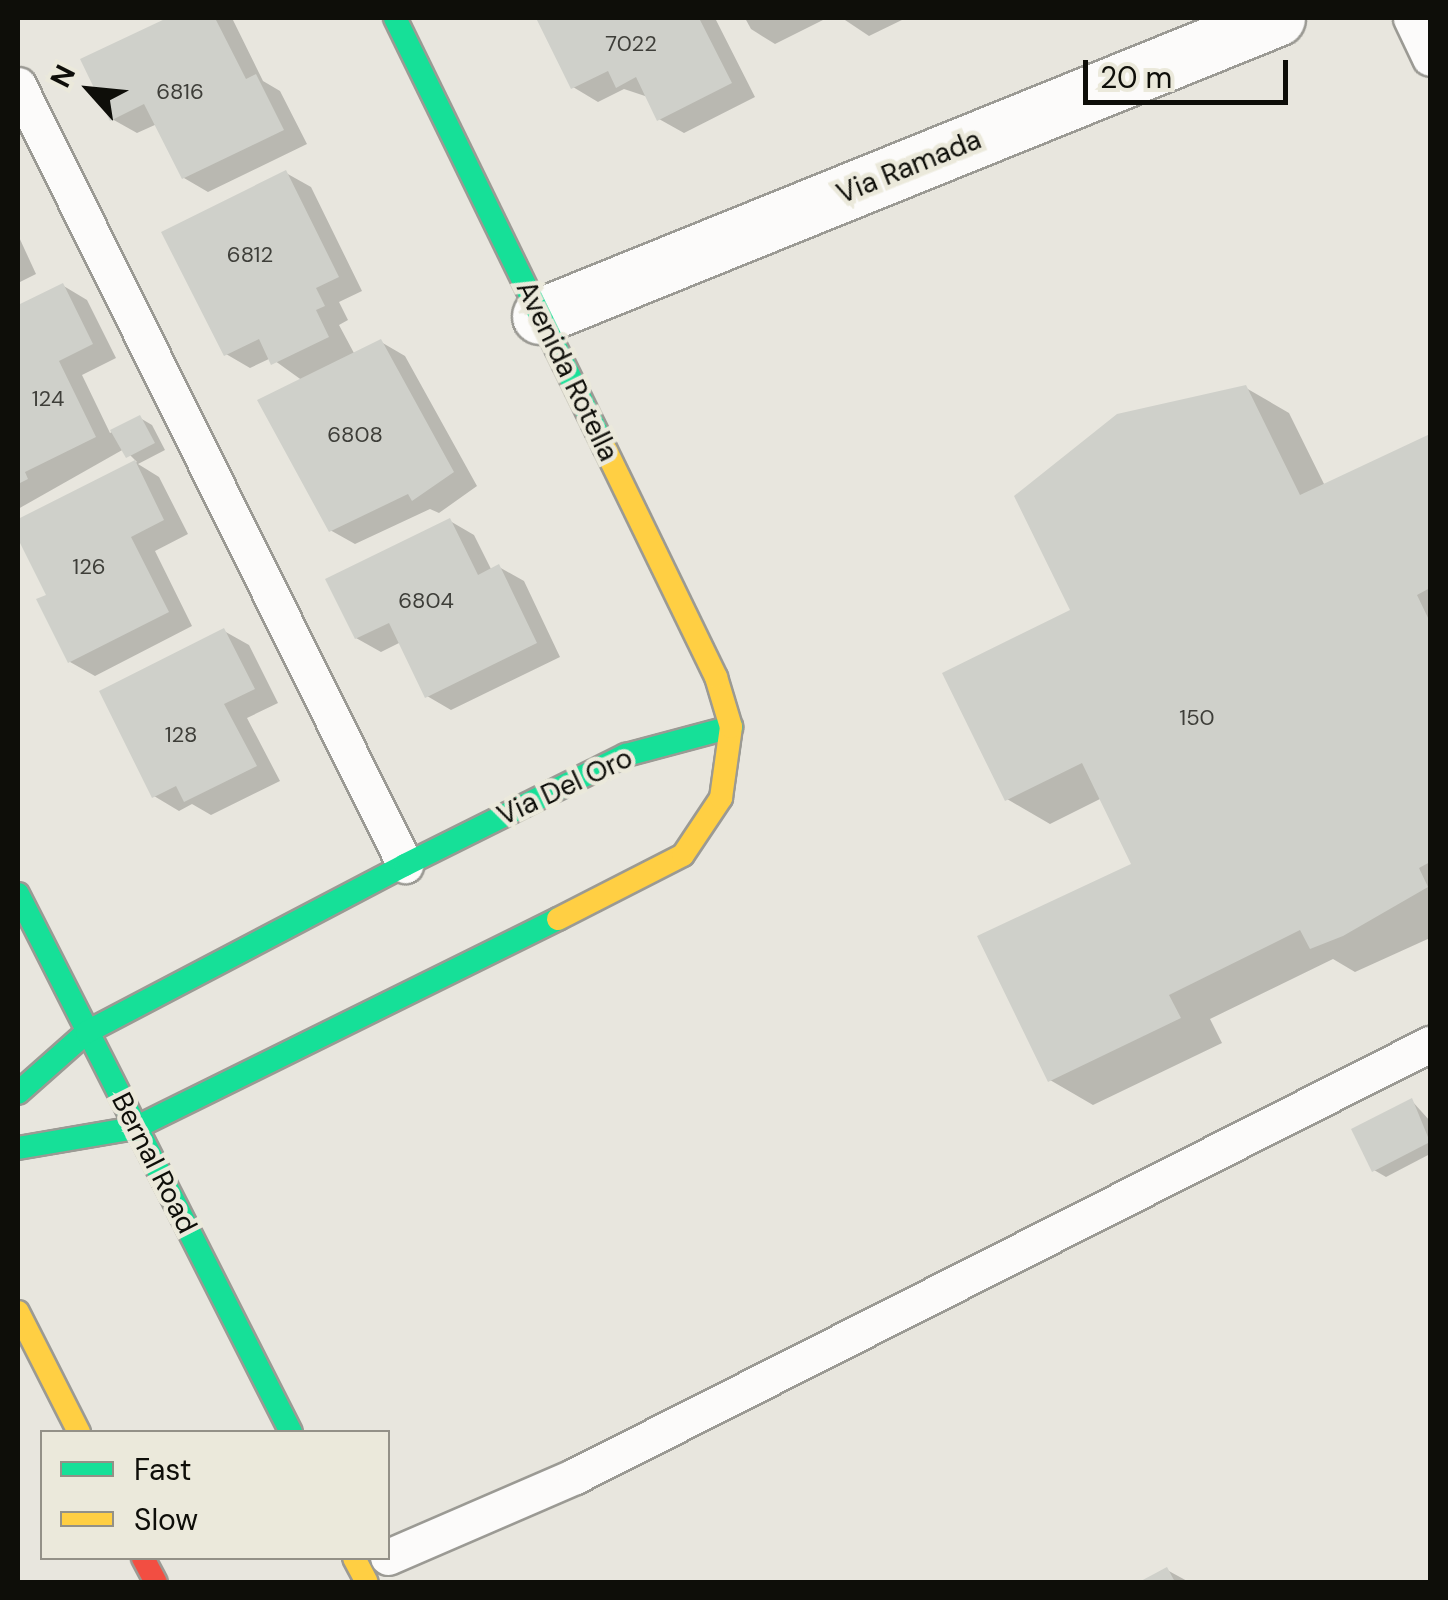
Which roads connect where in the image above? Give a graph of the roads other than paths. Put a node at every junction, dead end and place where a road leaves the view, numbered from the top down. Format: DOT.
graph roads {
  1 [pos="395,18"];
  2 [pos="1277,18"];
  3 [pos="1412,18"];
  4 [pos="1430,58"];
  5 [pos="18,86"];
  6 [pos="540,316"];
  7 [pos="731,727"];
  8 [pos="404,866"];
  9 [pos="18,894"];
  10 [pos="86,1032"];
  11 [pos="1430,1044"];
  12 [pos="18,1094"];
  13 [pos="135,1128"];
  14 [pos="18,1148"];
  15 [pos="18,1312"];
  16 [pos="78,1430"];
  17 [pos="290,1430"];
  18 [pos="390,1557"];
  1 -- 6 [label="street, Avenida Rotella"];
  2 -- 6 [label="street, Via Ramada"];
  3 -- 4 [label="lane"];
  5 -- 8 [label="lane"];
  6 -- 7 [label="street, Avenida Rotella"];
  7 -- 8 [label="street, Via Del Oro"];
  7 -- 13 [label="street"];
  8 -- 10 [label="street, Via Del Oro"];
  9 -- 10 [label="street, Bernal Road"];
  10 -- 12 [label="street, Via Del Oro"];
  10 -- 13 [label="street, Bernal Road"];
  11 -- 18 [label="lane"];
  13 -- 14 [label="street"];
  13 -- 17 [label="street, Bernal Road"];
  15 -- 16 [label="street"];
}
